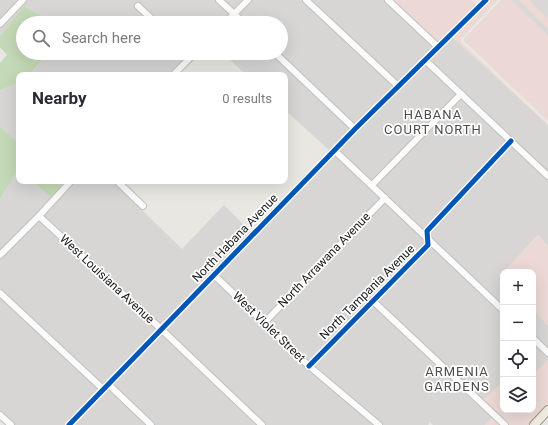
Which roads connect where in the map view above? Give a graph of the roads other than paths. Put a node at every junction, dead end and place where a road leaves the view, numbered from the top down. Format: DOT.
graph roads {
  1 [pos="23,0"];
  2 [pos="219,0"];
  3 [pos="248,0"];
  4 [pos="306,0"];
  5 [pos="388,0"];
  6 [pos="481,1"];
  7 [pos="138,6"];
  8 [pos="234,14"];
  9 [pos="149,16"];
  10 [pos="0,24"];
  11 [pos="438,47"];
  12 [pos="186,60"];
  13 [pos="282,60"];
  14 [pos="425,60"];
  15 [pos="176,72"];
  16 [pos="398,86"];
  17 [pos="461,94"];
  18 [pos="355,129"];
  19 [pos="511,141"];
  20 [pos="334,150"];
  21 [pos="548,176"];
  22 [pos="68,184"];
  23 [pos="120,184"];
  24 [pos="372,186"];
  25 [pos="385,198"];
  26 [pos="143,206"];
  27 [pos="39,216"];
  28 [pos="427,238"];
  29 [pos="0,255"];
  30 [pos="214,275"];
  31 [pos="0,293"];
  32 [pos="373,301"];
  33 [pos="500,307"];
  34 [pos="264,323"];
  35 [pos="161,329"];
  36 [pos="536,341"];
  37 [pos="548,353"];
  38 [pos="309,366"];
  39 [pos="105,387"];
  40 [pos="548,410"];
  41 [pos="0,416"];
  42 [pos="11,425"];
  43 [pos="69,425"];
  44 [pos="151,425"];
  45 [pos="262,425"];
  46 [pos="379,425"];
  47 [pos="505,425"];
  48 [pos="534,425"];
  1 -- 10 [label="street"];
  2 -- 8 [label="street"];
  3 -- 8 [label="street"];
  4 -- 16 [label="street"];
  5 -- 11 [label="street"];
  6 -- 11 [label="street, North Habana Avenue"];
  7 -- 9 [label="street"];
  11 -- 14 [label="street, North Habana Avenue"];
  12 -- 15 [label="street"];
  13 -- 18 [label="street"];
  14 -- 16 [label="street, North Habana Avenue"];
  14 -- 17 [label="street"];
  16 -- 18 [label="street, North Habana Avenue"];
  17 -- 19 [label="street"];
  17 -- 24 [label="street"];
  18 -- 20 [label="street, North Habana Avenue"];
  19 -- 21 [label="street"];
  19 -- 28 [label="street, North Tampania Avenue"];
  20 -- 24 [label="street"];
  20 -- 30 [label="street, North Habana Avenue"];
  22 -- 27 [label="street"];
  23 -- 26 [label="street"];
  24 -- 25 [label="street"];
  25 -- 28 [label="street"];
  25 -- 34 [label="street, North Arrawana Avenue"];
  27 -- 29 [label="street"];
  27 -- 35 [label="street, West Louisiana Avenue"];
  28 -- 32 [label="street, North Tampania Avenue"];
  28 -- 33 [label="street"];
  30 -- 34 [label="street, West Violet Street"];
  30 -- 35 [label="street, North Habana Avenue"];
  31 -- 39 [label="street"];
  32 -- 38 [label="street, North Tampania Avenue"];
  32 -- 47 [label="street"];
  34 -- 38 [label="street, West Violet Street"];
  35 -- 39 [label="street, North Habana Avenue"];
  35 -- 45 [label="street, West Louisiana Avenue"];
  36 -- 37 [label="street"];
  38 -- 46 [label="street, West Violet Street"];
  39 -- 43 [label="street, North Habana Avenue"];
  39 -- 44 [label="street"];
  40 -- 48 [label="main road"];
  41 -- 42 [label="street"];
}
